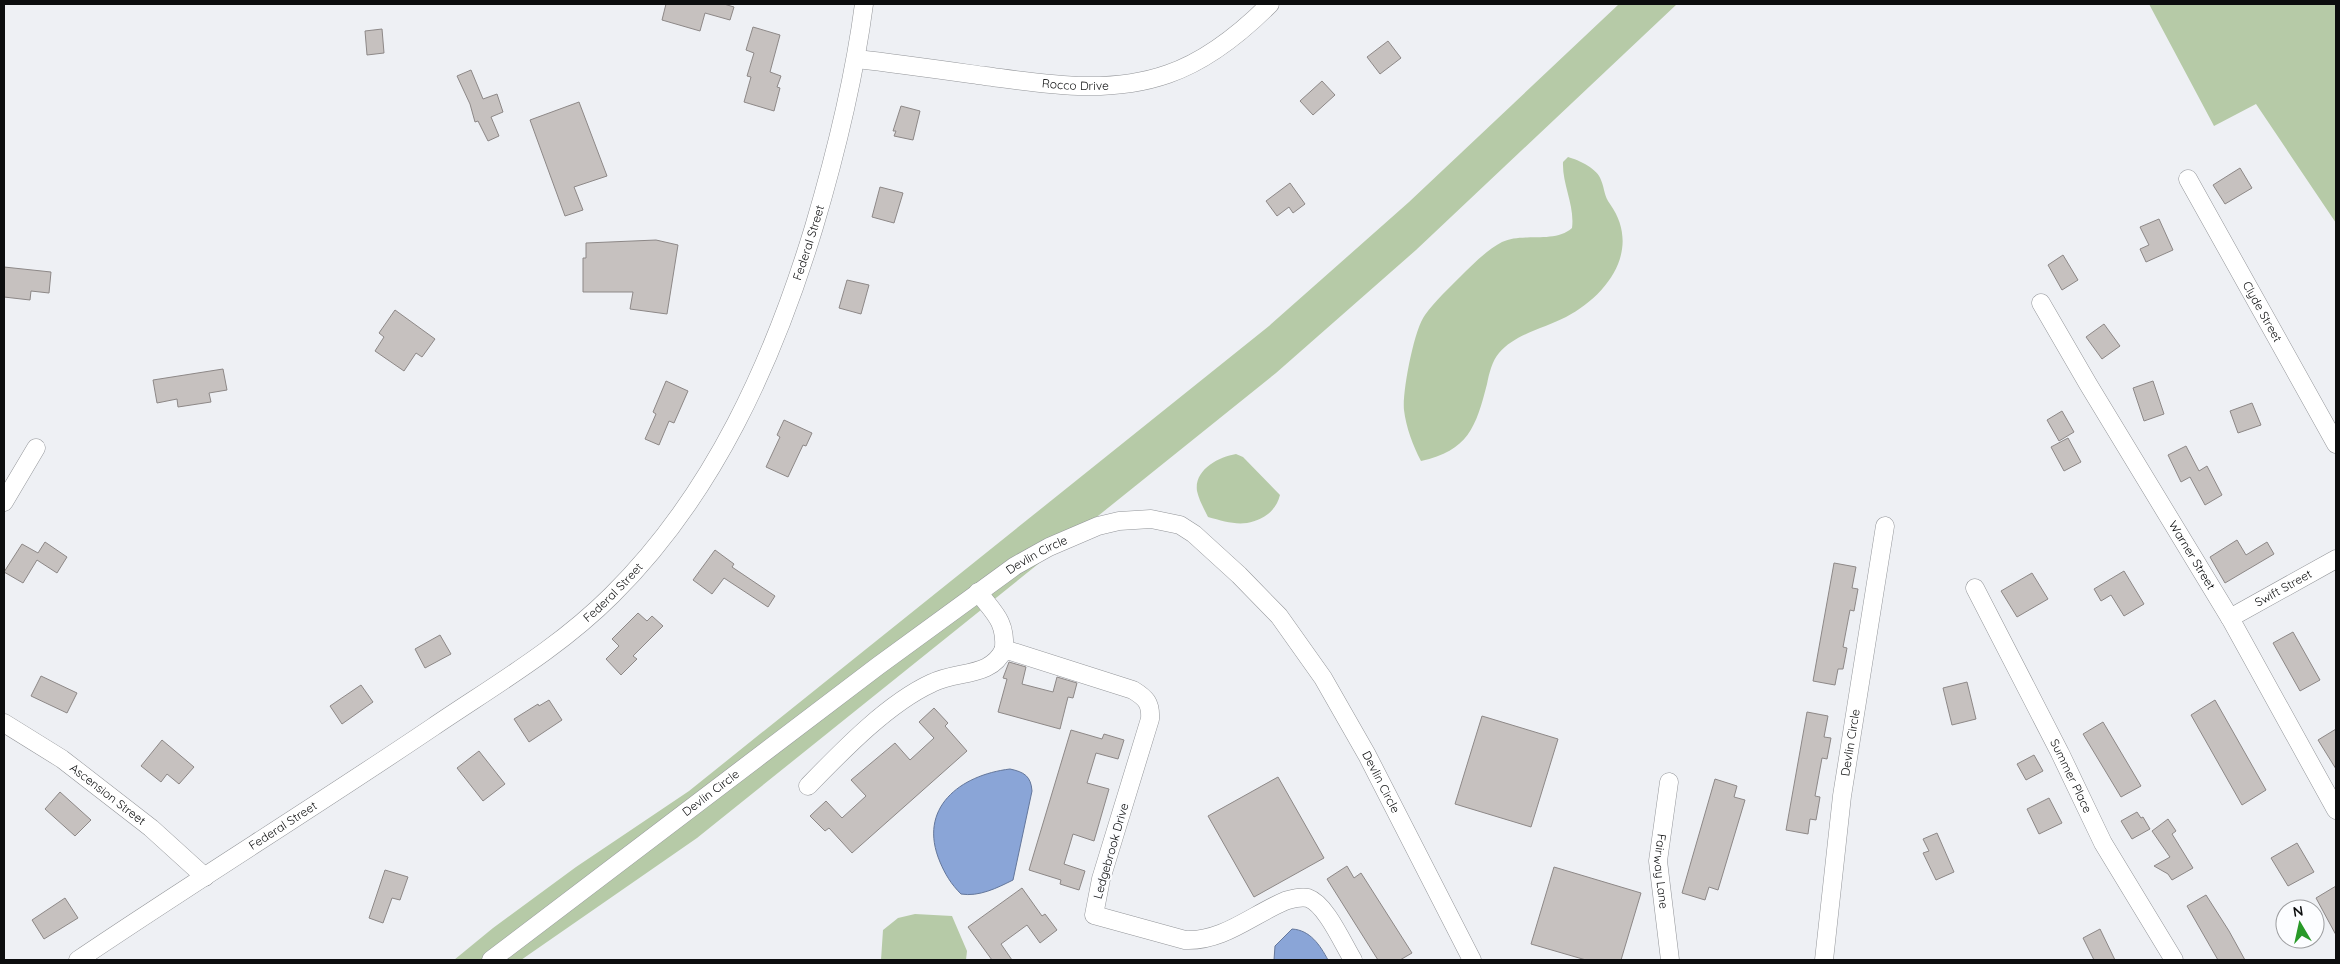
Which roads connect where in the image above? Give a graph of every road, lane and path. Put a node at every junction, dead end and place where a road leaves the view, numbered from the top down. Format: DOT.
graph roads {
  1 [pos="864,4"];
  2 [pos="1270,4"];
  3 [pos="857,59"];
  4 [pos="2188,179"];
  5 [pos="2041,303"];
  6 [pos="2336,444"];
  7 [pos="36,448"];
  8 [pos="4,502"];
  9 [pos="1885,526"];
  10 [pos="2336,559"];
  11 [pos="1975,588"];
  12 [pos="978,592"];
  13 [pos="2230,618"];
  14 [pos="1004,648"];
  15 [pos="4,723"];
  16 [pos="1669,782"];
  17 [pos="808,786"];
  18 [pos="2336,810"];
  19 [pos="205,876"];
  20 [pos="78,960"];
  21 [pos="491,960"];
  22 [pos="1353,960"];
  23 [pos="1472,960"];
  24 [pos="1670,960"];
  25 [pos="1824,960"];
  26 [pos="2174,960"];
  1 -- 3 [label="street, Federal Street"];
  2 -- 3 [label="street, Rocco Drive"];
  3 -- 19 [label="street, Federal Street"];
  4 -- 6 [label="street, Clyde Street"];
  5 -- 13 [label="street, Warner Street"];
  7 -- 8 [label="street"];
  9 -- 25 [label="street, Devlin Circle"];
  10 -- 13 [label="street, Swift Street"];
  11 -- 26 [label="street, Summer Place"];
  12 -- 14 [label="street"];
  12 -- 21 [label="street, Devlin Circle"];
  12 -- 23 [label="street, Devlin Circle"];
  13 -- 18 [label="street, Warner Street"];
  14 -- 17 [label="street"];
  14 -- 22 [label="street, Ledgebrook Drive"];
  15 -- 19 [label="street, Ascension Street"];
  16 -- 24 [label="street, Fairway Lane"];
  19 -- 20 [label="street, Federal Street"];
}
